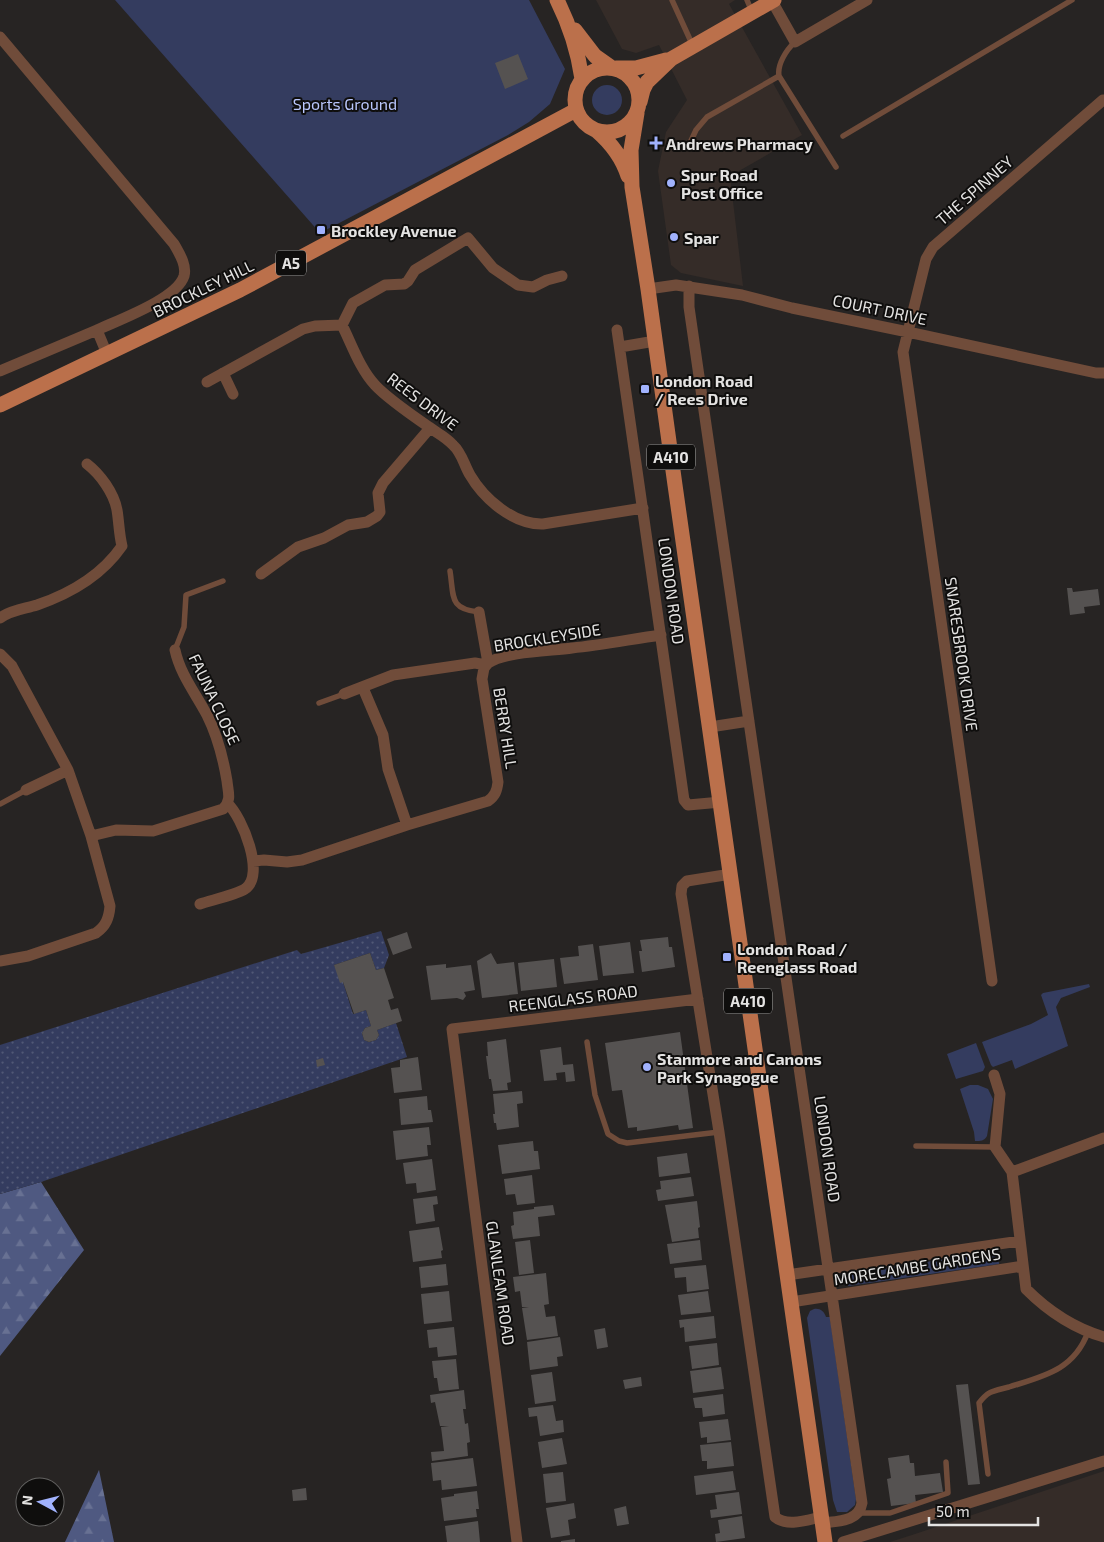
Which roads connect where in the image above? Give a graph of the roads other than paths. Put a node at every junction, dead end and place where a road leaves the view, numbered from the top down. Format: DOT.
graph roads {
  1 [pos="557,0"];
  2 [pos="672,0"];
  3 [pos="867,0"];
  4 [pos="1072,0"];
  5 [pos="773,1"];
  6 [pos="749,6"];
  7 [pos="566,16"];
  8 [pos="0,37"];
  9 [pos="795,42"];
  10 [pos="693,46"];
  11 [pos="671,59"];
  12 [pos="614,68"];
  13 [pos="779,76"];
  14 [pos="582,80"];
  15 [pos="1103,100"];
  16 [pos="638,108"];
  17 [pos="576,110"];
  18 [pos="597,131"];
  19 [pos="843,136"];
  20 [pos="690,145"];
  21 [pos="836,167"];
  22 [pos="632,187"];
  23 [pos="562,276"];
  24 [pos="689,286"];
  25 [pos="648,289"];
  26 [pos="342,325"];
  27 [pos="97,330"];
  28 [pos="617,330"];
  29 [pos="908,332"];
  30 [pos="655,341"];
  31 [pos="620,347"];
  32 [pos="107,354"];
  33 [pos="0,372"];
  34 [pos="223,373"];
  35 [pos="1104,373"];
  36 [pos="207,382"];
  37 [pos="232,394"];
  38 [pos="0,405"];
  39 [pos="430,428"];
  40 [pos="88,464"];
  41 [pos="643,508"];
  42 [pos="450,571"];
  43 [pos="261,574"];
  44 [pos="223,580"];
  45 [pos="480,612"];
  46 [pos="0,618"];
  47 [pos="661,635"];
  48 [pos="175,650"];
  49 [pos="0,654"];
  50 [pos="487,664"];
  51 [pos="363,688"];
  52 [pos="344,694"];
  53 [pos="318,704"];
  54 [pos="749,721"];
  55 [pos="710,727"];
  56 [pos="68,770"];
  57 [pos="26,790"];
  58 [pos="721,802"];
  59 [pos="0,804"];
  60 [pos="228,804"];
  61 [pos="407,825"];
  62 [pos="91,836"];
  63 [pos="253,861"];
  64 [pos="731,874"];
  65 [pos="200,904"];
  66 [pos="0,961"];
  67 [pos="992,982"];
  68 [pos="698,999"];
  69 [pos="452,1029"];
  70 [pos="587,1042"];
  71 [pos="994,1075"];
  72 [pos="719,1132"];
  73 [pos="1104,1138"];
  74 [pos="916,1146"];
  75 [pos="995,1147"];
  76 [pos="1012,1172"];
  77 [pos="1020,1241"];
  78 [pos="1023,1266"];
  79 [pos="828,1269"];
  80 [pos="787,1275"];
  81 [pos="832,1296"];
  82 [pos="791,1302"];
  83 [pos="1088,1332"];
  84 [pos="1104,1337"];
  85 [pos="1104,1461"];
  86 [pos="946,1462"];
  87 [pos="988,1474"];
  88 [pos="859,1513"];
  89 [pos="822,1520"];
  90 [pos="517,1542"];
  91 [pos="825,1542"];
  92 [pos="843,1542"];
  1 -- 7 [label="main road"];
  2 -- 10 [label="lane"];
  3 -- 9 [label="street"];
  4 -- 19 [label="lane"];
  5 -- 6 [label="main road"];
  5 -- 9 [label="street"];
  6 -- 10 [label="main road"];
  7 -- 12 [label="main road"];
  7 -- 14 [label="main road"];
  8 -- 27 [label="street"];
  9 -- 13 [label="lane"];
  10 -- 11 [label="main road"];
  11 -- 12 [label="main road"];
  11 -- 16 [label="main road, LONDON ROAD"];
  12 -- 14 [label="main road"];
  12 -- 16 [label="main road"];
  13 -- 20 [label="lane"];
  13 -- 21 [label="lane"];
  14 -- 17 [label="main road"];
  15 -- 29 [label="street, THE SPINNEY"];
  16 -- 18 [label="main road"];
  16 -- 22 [label="main road, LONDON ROAD / A410"];
  17 -- 18 [label="main road"];
  17 -- 32 [label="main road, BROCKLEY HILL / A5"];
  18 -- 22 [label="main road, LONDON ROAD / A410"];
  22 -- 25 [label="main road, LONDON ROAD / A410"];
  23 -- 26 [label="street"];
  24 -- 25 [label="street, COURT DRIVE"];
  24 -- 29 [label="street, COURT DRIVE"];
  24 -- 54 [label="street, LONDON ROAD"];
  25 -- 30 [label="main road, LONDON ROAD / A410"];
  26 -- 34 [label="street"];
  26 -- 39 [label="street, REES DRIVE"];
  27 -- 32 [label="street"];
  27 -- 33 [label="street"];
  28 -- 31 [label="street, LONDON ROAD"];
  29 -- 35 [label="street, COURT DRIVE"];
  29 -- 67 [label="street, SNARESBROOK DRIVE"];
  30 -- 31 [label="street"];
  30 -- 55 [label="main road, LONDON ROAD / A410"];
  31 -- 41 [label="street, LONDON ROAD"];
  32 -- 38 [label="main road, BROCKLEY HILL / A5"];
  34 -- 36 [label="street"];
  34 -- 37 [label="street"];
  39 -- 41 [label="street, REES DRIVE"];
  39 -- 43 [label="street"];
  40 -- 46 [label="street"];
  41 -- 47 [label="street, LONDON ROAD"];
  42 -- 45 [label="lane"];
  44 -- 48 [label="lane, FAUNA CLOSE"];
  45 -- 50 [label="street, BROCKLEYSIDE"];
  47 -- 50 [label="street, BROCKLEYSIDE"];
  47 -- 58 [label="street, LONDON ROAD"];
  48 -- 60 [label="street, FAUNA CLOSE"];
  49 -- 56 [label="street"];
  50 -- 51 [label="street"];
  50 -- 61 [label="street, BERRY HILL"];
  51 -- 52 [label="street"];
  51 -- 61 [label="street"];
  52 -- 53 [label="lane"];
  54 -- 55 [label="street"];
  54 -- 79 [label="street, LONDON ROAD"];
  55 -- 58 [label="main road, LONDON ROAD / A410"];
  56 -- 57 [label="street"];
  56 -- 62 [label="street"];
  57 -- 59 [label="lane"];
  58 -- 64 [label="main road, LONDON ROAD / A410"];
  60 -- 62 [label="street"];
  60 -- 63 [label="street"];
  61 -- 63 [label="street, BERRY HILL"];
  62 -- 66 [label="street"];
  63 -- 65 [label="street"];
  64 -- 68 [label="street"];
  64 -- 80 [label="main road, LONDON ROAD / A410"];
  68 -- 69 [label="street, REENGLASS ROAD"];
  68 -- 72 [label="street"];
  69 -- 90 [label="street, GLANLEAM ROAD"];
  70 -- 72 [label="lane"];
  71 -- 75 [label="street"];
  72 -- 89 [label="street"];
  73 -- 76 [label="street"];
  74 -- 75 [label="lane"];
  75 -- 76 [label="street, MORECAMBE GARDENS"];
  76 -- 77 [label="street, MORECAMBE GARDENS"];
  77 -- 78 [label="street, MORECAMBE GARDENS"];
  77 -- 79 [label="street, MORECAMBE GARDENS"];
  78 -- 81 [label="street, MORECAMBE GARDENS"];
  78 -- 83 [label="street"];
  79 -- 80 [label="street, MORECAMBE GARDENS"];
  79 -- 81 [label="street, LONDON ROAD"];
  80 -- 82 [label="main road, LONDON ROAD / A410"];
  81 -- 82 [label="street, MORECAMBE GARDENS"];
  81 -- 88 [label="street, LONDON ROAD"];
  82 -- 89 [label="main road, LONDON ROAD / A410"];
  83 -- 84 [label="street"];
  83 -- 87 [label="lane"];
  85 -- 92 [label="street"];
  86 -- 88 [label="lane"];
  88 -- 89 [label="street"];
  89 -- 91 [label="main road, LONDON ROAD / A410"];
}
